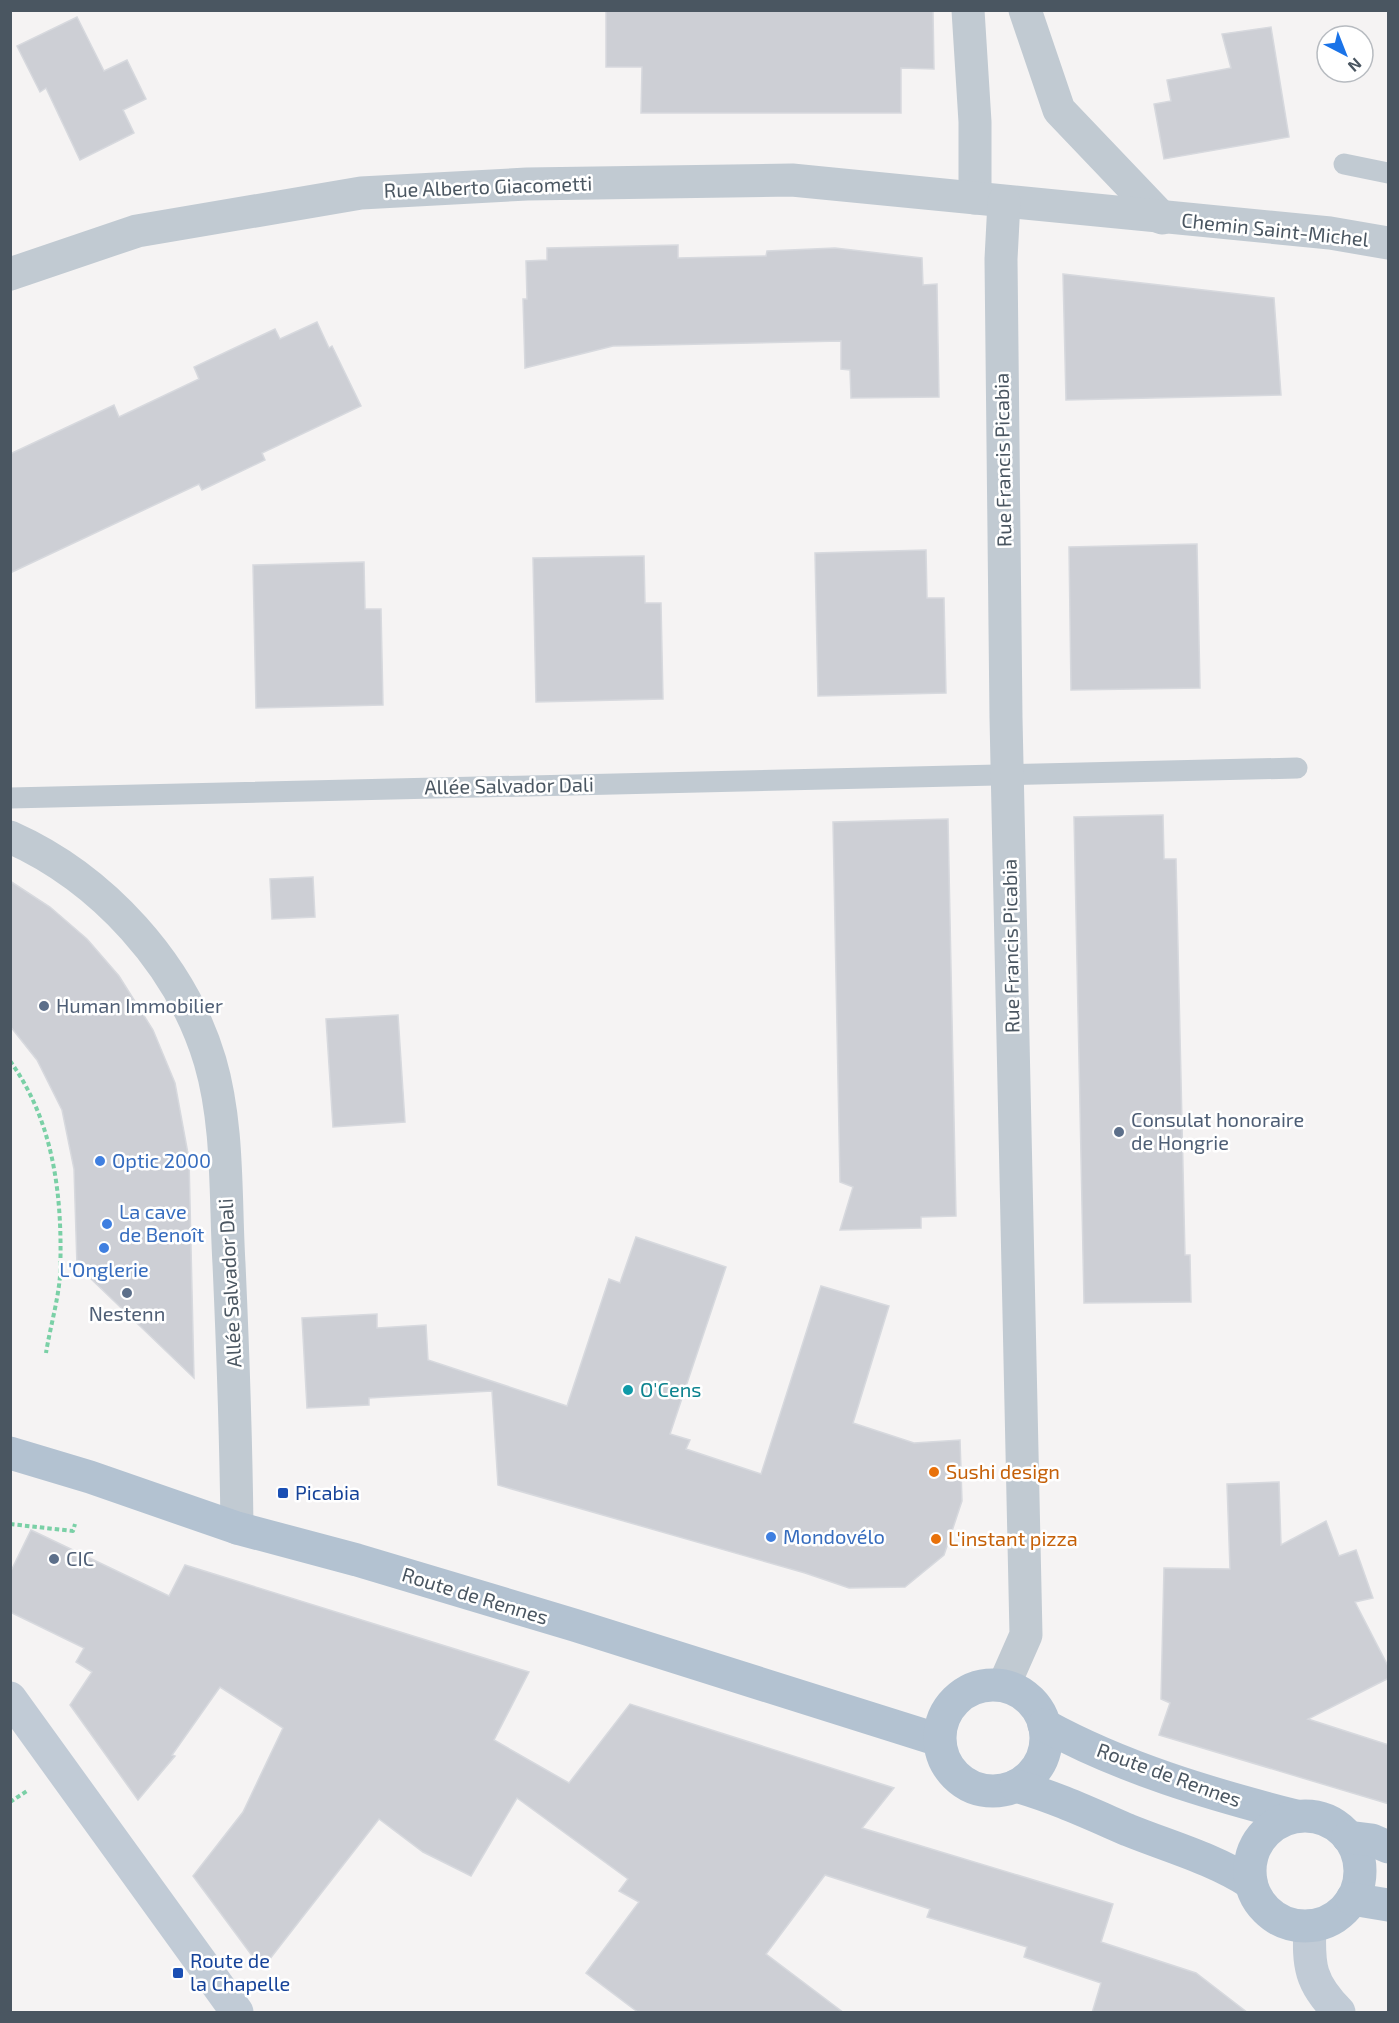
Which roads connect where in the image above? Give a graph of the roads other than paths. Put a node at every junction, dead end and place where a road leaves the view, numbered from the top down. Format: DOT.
graph roads {
  1 [pos="968,10"];
  2 [pos="1024,10"];
  3 [pos="1344,164"];
  4 [pos="1389,172"];
  5 [pos="989,200"];
  6 [pos="1162,218"];
  7 [pos="1389,243"];
  8 [pos="10,274"];
  9 [pos="1297,768"];
  10 [pos="1007,774"];
  11 [pos="10,798"];
  12 [pos="10,837"];
  13 [pos="10,1453"];
  14 [pos="237,1528"];
  15 [pos="1004,1685"];
  16 [pos="10,1698"];
  17 [pos="1044,1725"];
  18 [pos="939,1740"];
  19 [pos="1016,1786"];
  20 [pos="1296,1816"];
  21 [pos="1348,1837"];
  22 [pos="1389,1846"];
  23 [pos="1251,1883"];
  24 [pos="1352,1899"];
  25 [pos="1389,1905"];
  26 [pos="1310,1926"];
  27 [pos="237,2013"];
  28 [pos="1338,2013"];
  1 -- 5 [label="street"];
  2 -- 6 [label="street, Chemin Saint-Michel"];
  3 -- 4 [label="lane"];
  5 -- 6 [label="street, Chemin Saint-Michel"];
  5 -- 8 [label="street, Rue Alberto Giacometti"];
  5 -- 10 [label="street, Rue Francis Picabia"];
  6 -- 7 [label="street, Chemin Saint-Michel"];
  9 -- 10 [label="lane, Allée Salvador Dali"];
  10 -- 11 [label="lane, Allée Salvador Dali"];
  10 -- 15 [label="street, Rue Francis Picabia"];
  12 -- 14 [label="street, Allée Salvador Dali"];
  13 -- 14 [label="main road, Route de Rennes"];
  14 -- 18 [label="main road, Route de Rennes"];
  15 -- 17 [label="main road"];
  15 -- 18 [label="main road"];
  16 -- 27 [label="street"];
  17 -- 19 [label="main road"];
  17 -- 20 [label="main road, Route de Rennes"];
  18 -- 19 [label="main road"];
  19 -- 23 [label="main road"];
  20 -- 21 [label="main road"];
  20 -- 23 [label="main road"];
  21 -- 22 [label="main road"];
  21 -- 24 [label="main road"];
  23 -- 26 [label="main road"];
  24 -- 25 [label="main road"];
  24 -- 26 [label="main road"];
  26 -- 28 [label="street"];
}
